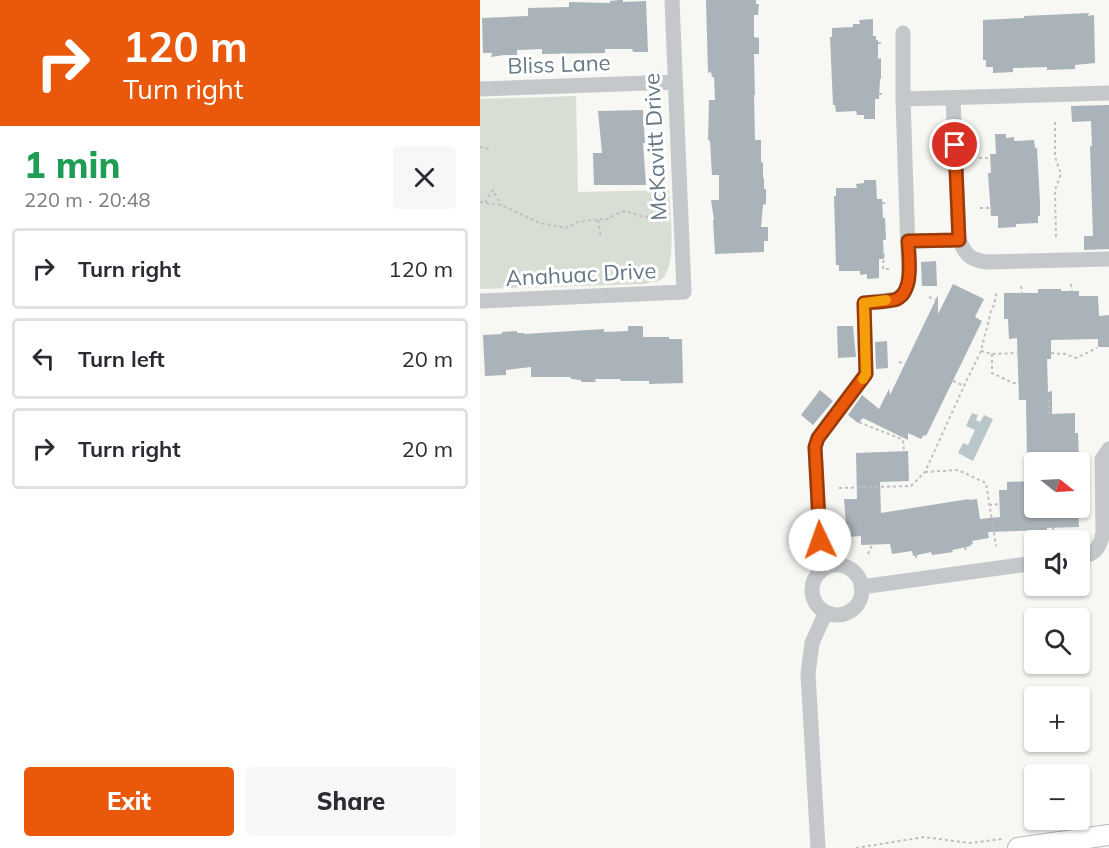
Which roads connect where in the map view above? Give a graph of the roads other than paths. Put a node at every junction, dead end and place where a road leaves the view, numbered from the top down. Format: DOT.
graph roads {
  1 [pos="672,0"];
  2 [pos="903,33"];
  3 [pos="675,82"];
  4 [pos="480,89"];
  5 [pos="1109,93"];
  6 [pos="953,98"];
  7 [pos="903,99"];
  8 [pos="959,240"];
  9 [pos="908,241"];
  10 [pos="1109,259"];
  11 [pos="684,292"];
  12 [pos="480,301"];
  13 [pos="1109,449"];
  14 [pos="1090,555"];
  15 [pos="1024,565"];
  16 [pos="828,566"];
  17 [pos="861,587"];
  18 [pos="826,612"];
  19 [pos="1109,835"];
  20 [pos="1013,843"];
  21 [pos="818,848"];
  1 -- 3 [label="street, McKavitt Drive"];
  2 -- 7 [label="street"];
  3 -- 4 [label="street, Bliss Lane"];
  3 -- 11 [label="street, McKavitt Drive"];
  5 -- 6 [label="street"];
  6 -- 7 [label="street"];
  6 -- 8 [label="street"];
  7 -- 9 [label="street"];
  8 -- 9 [label="street"];
  8 -- 10 [label="street"];
  9 -- 16 [label="street"];
  11 -- 12 [label="street, Anahuac Drive"];
  13 -- 14 [label="street"];
  15 -- 17 [label="street"];
  16 -- 17 [label="street"];
  16 -- 18 [label="street"];
  17 -- 18 [label="street"];
  18 -- 21 [label="street"];
  19 -- 20 [label="main road"];
}
